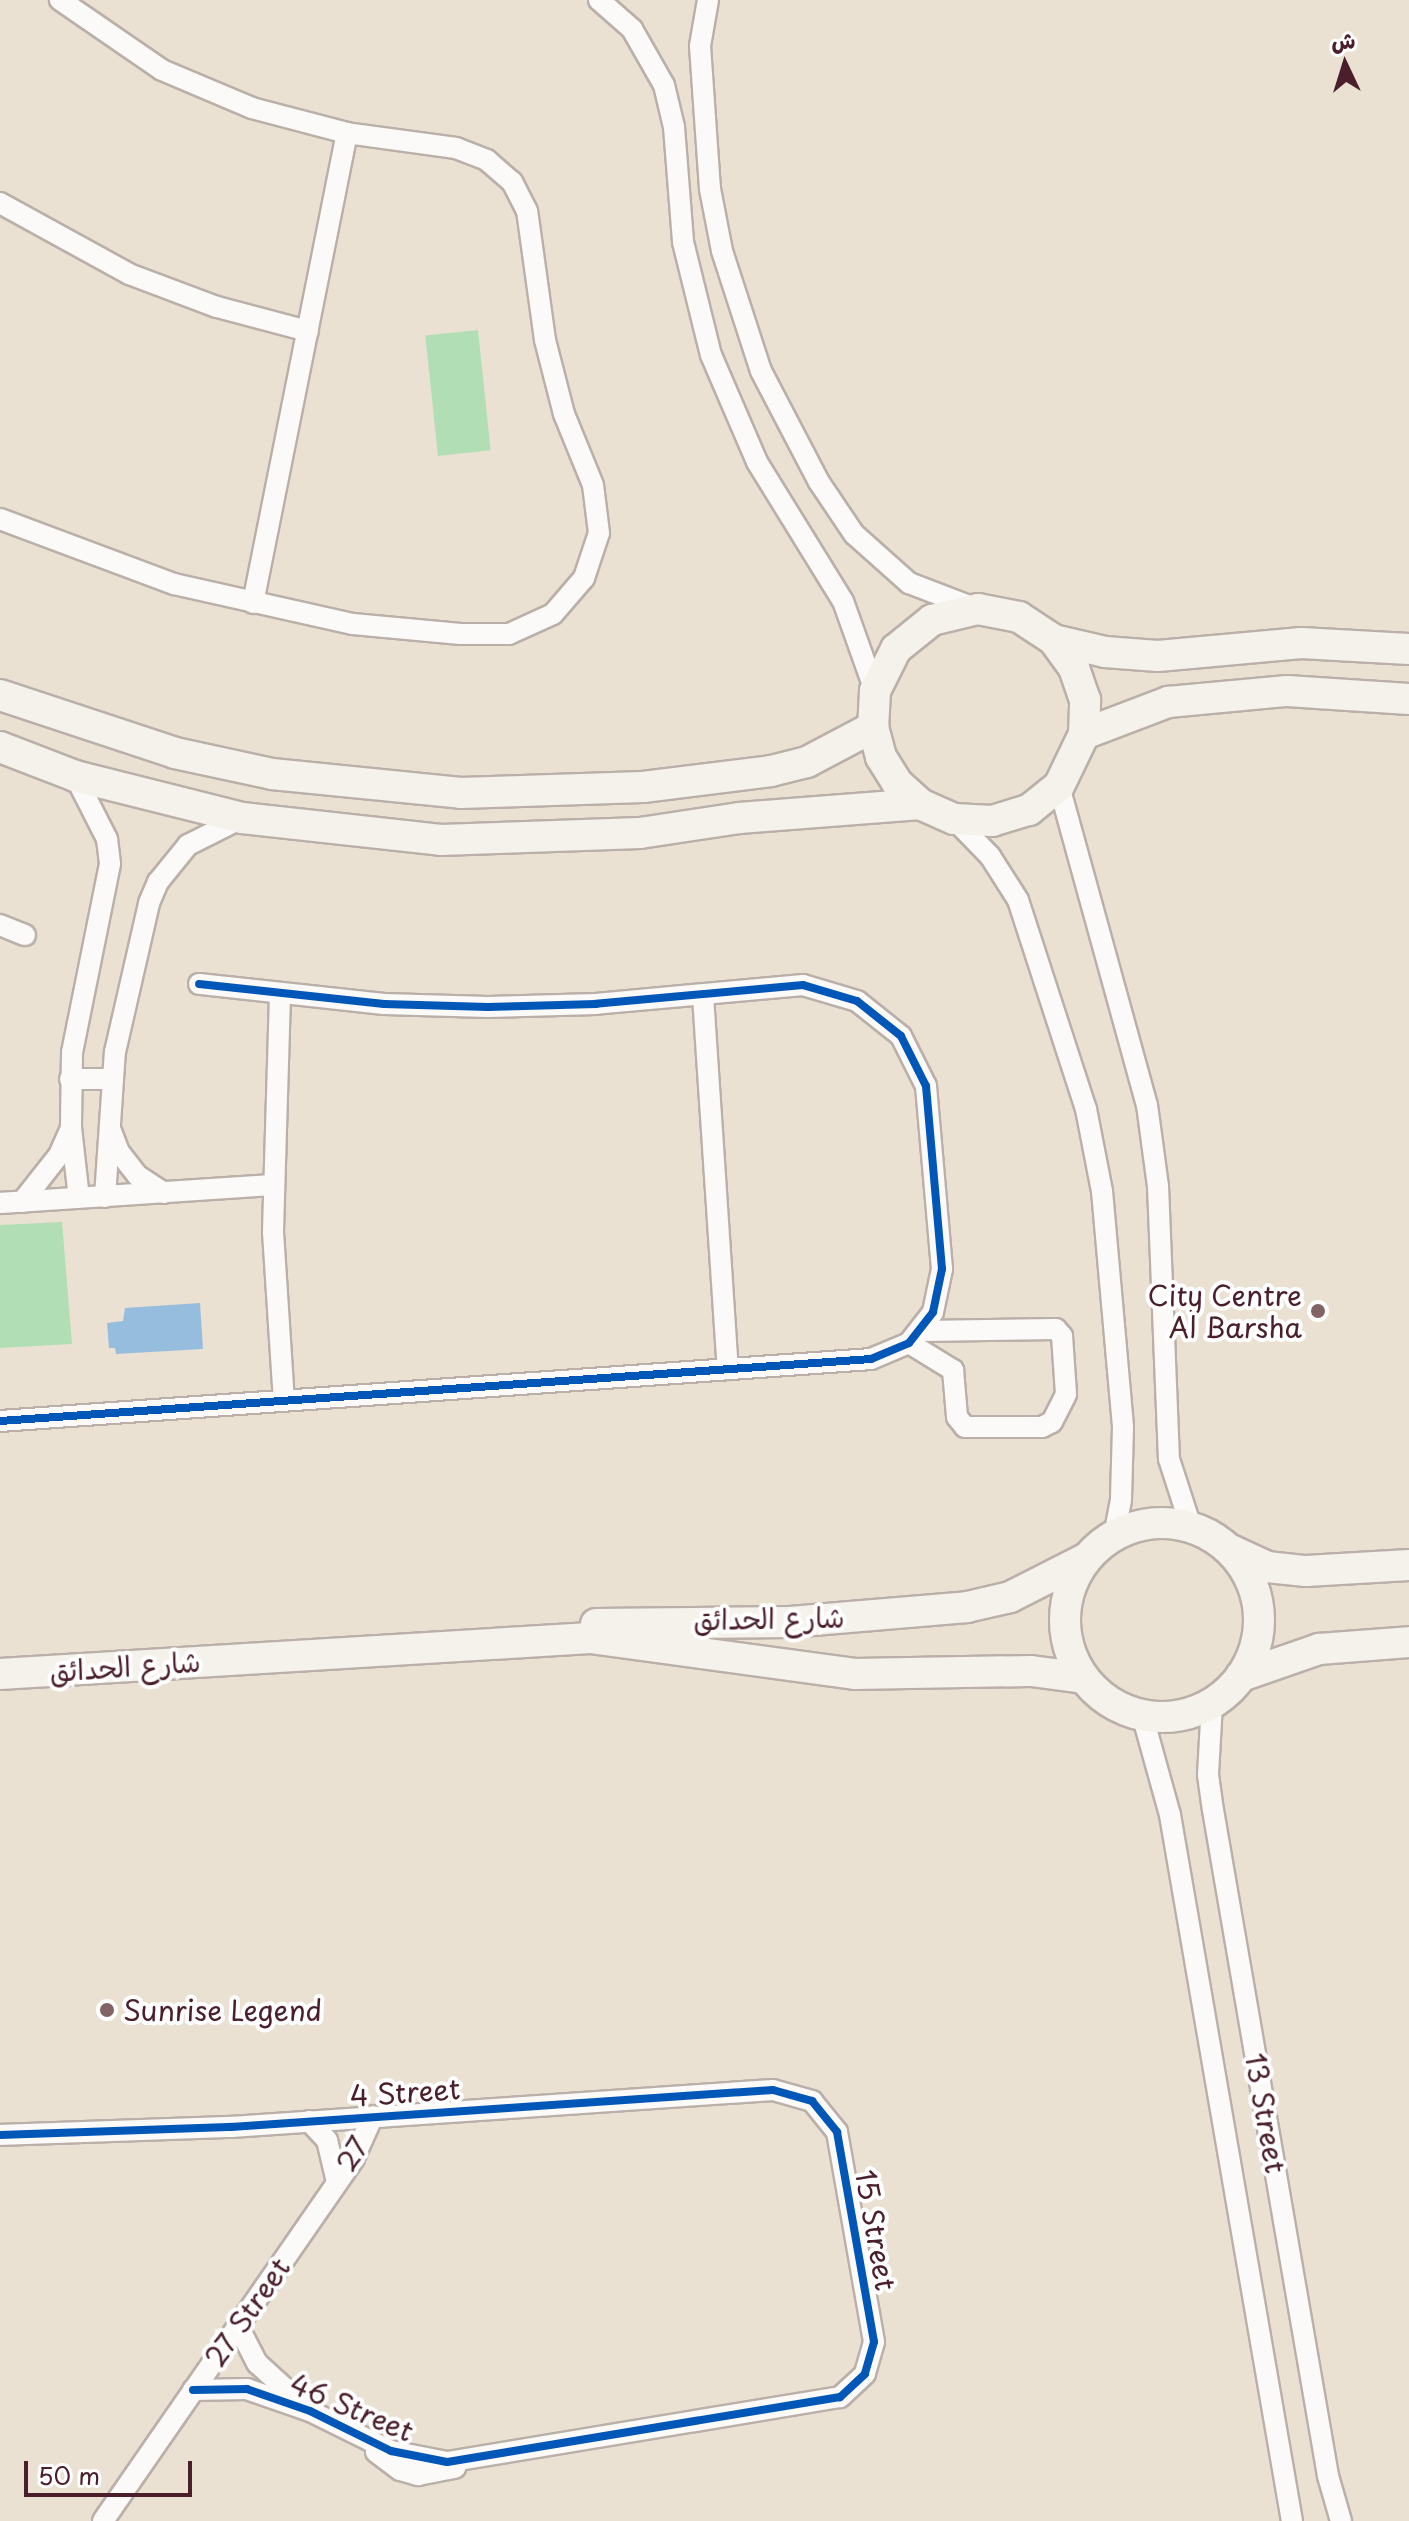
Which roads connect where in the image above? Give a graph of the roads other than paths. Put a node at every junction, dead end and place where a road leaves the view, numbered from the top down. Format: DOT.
graph roads {
  1 [pos="60,0"];
  2 [pos="599,0"];
  3 [pos="708,0"];
  4 [pos="347,133"];
  5 [pos="0,203"];
  6 [pos="308,331"];
  7 [pos="0,519"];
  8 [pos="253,603"];
  9 [pos="978,609"];
  10 [pos="1054,640"];
  11 [pos="1409,649"];
  12 [pos="875,691"];
  13 [pos="0,695"];
  14 [pos="1409,699"];
  15 [pos="873,727"];
  16 [pos="1084,734"];
  17 [pos="0,747"];
  18 [pos="75,776"];
  19 [pos="1059,786"];
  20 [pos="920,804"];
  21 [pos="242,818"];
  22 [pos="954,819"];
  23 [pos="0,925"];
  24 [pos="25,935"];
  25 [pos="199,984"];
  26 [pos="280,995"];
  27 [pos="703,996"];
  28 [pos="70,1079"];
  29 [pos="112,1079"];
  30 [pos="108,1123"];
  31 [pos="71,1128"];
  32 [pos="273,1185"];
  33 [pos="164,1193"];
  34 [pos="105,1197"];
  35 [pos="79,1198"];
  36 [pos="22,1202"];
  37 [pos="0,1203"];
  38 [pos="915,1337"];
  39 [pos="728,1369"];
  40 [pos="284,1401"];
  41 [pos="0,1421"];
  42 [pos="1191,1527"];
  43 [pos="1114,1536"];
  44 [pos="1229,1549"];
  45 [pos="1087,1558"];
  46 [pos="1409,1565"];
  47 [pos="1409,1642"];
  48 [pos="442,1643"];
  49 [pos="0,1674"];
  50 [pos="1241,1676"];
  51 [pos="1084,1678"];
  52 [pos="1212,1703"];
  53 [pos="1142,1714"];
  54 [pos="812,2101"];
  55 [pos="373,2116"];
  56 [pos="309,2121"];
  57 [pos="0,2135"];
  58 [pos="337,2182"];
  59 [pos="238,2326"];
  60 [pos="865,2374"];
  61 [pos="193,2390"];
  62 [pos="310,2411"];
  63 [pos="103,2521"];
  64 [pos="1292,2521"];
  65 [pos="1341,2521"];
  1 -- 4 [label="street"];
  2 -- 12 [label="street"];
  3 -- 9 [label="street"];
  4 -- 6 [label="street"];
  4 -- 8 [label="street"];
  5 -- 6 [label="street"];
  6 -- 8 [label="street"];
  7 -- 8 [label="street"];
  9 -- 10 [label="street"];
  9 -- 12 [label="street"];
  10 -- 11 [label="street"];
  10 -- 16 [label="street"];
  12 -- 15 [label="street"];
  13 -- 15 [label="street"];
  14 -- 16 [label="street"];
  15 -- 20 [label="street"];
  16 -- 19 [label="street"];
  17 -- 18 [label="street"];
  18 -- 21 [label="street"];
  18 -- 28 [label="street"];
  19 -- 22 [label="street"];
  19 -- 42 [label="street"];
  20 -- 21 [label="street"];
  20 -- 22 [label="street"];
  21 -- 29 [label="street"];
  22 -- 43 [label="street"];
  23 -- 24 [label="street"];
  25 -- 26 [label="street"];
  26 -- 27 [label="street"];
  26 -- 32 [label="street"];
  27 -- 38 [label="street"];
  27 -- 39 [label="street"];
  28 -- 29 [label="street"];
  28 -- 31 [label="street"];
  29 -- 30 [label="street"];
  30 -- 33 [label="street"];
  30 -- 34 [label="street"];
  31 -- 35 [label="street"];
  31 -- 36 [label="street"];
  32 -- 33 [label="street"];
  32 -- 40 [label="street"];
  33 -- 34 [label="street"];
  34 -- 35 [label="street"];
  35 -- 36 [label="street"];
  36 -- 37 [label="street"];
  38 -- 38 [label="street"];
  38 -- 39 [label="street"];
  39 -- 40 [label="street"];
  40 -- 41 [label="street"];
  42 -- 43 [label="street"];
  42 -- 44 [label="street"];
  43 -- 45 [label="street"];
  44 -- 46 [label="street"];
  44 -- 50 [label="street"];
  45 -- 48 [label="street, شارع الحدائق"];
  45 -- 51 [label="street"];
  47 -- 50 [label="street"];
  48 -- 49 [label="street, شارع الحدائق"];
  48 -- 51 [label="street, شارع الحدائق"];
  50 -- 52 [label="street"];
  51 -- 53 [label="street"];
  52 -- 53 [label="street"];
  52 -- 65 [label="street, 13 Street"];
  53 -- 64 [label="street, 13 Street"];
  54 -- 55 [label="street, 4 Street"];
  54 -- 60 [label="street, 15 Street"];
  55 -- 56 [label="street, 4 Street"];
  55 -- 58 [label="street, 27"];
  56 -- 57 [label="street, 4 Street"];
  56 -- 58 [label="street, 27"];
  58 -- 59 [label="street, 27 Street"];
  59 -- 61 [label="street, 27 Street"];
  59 -- 62 [label="street, 46 Street"];
  60 -- 62 [label="street, 46 Street"];
  61 -- 62 [label="street, 46 Street"];
  61 -- 63 [label="street, 27 Street"];
}
